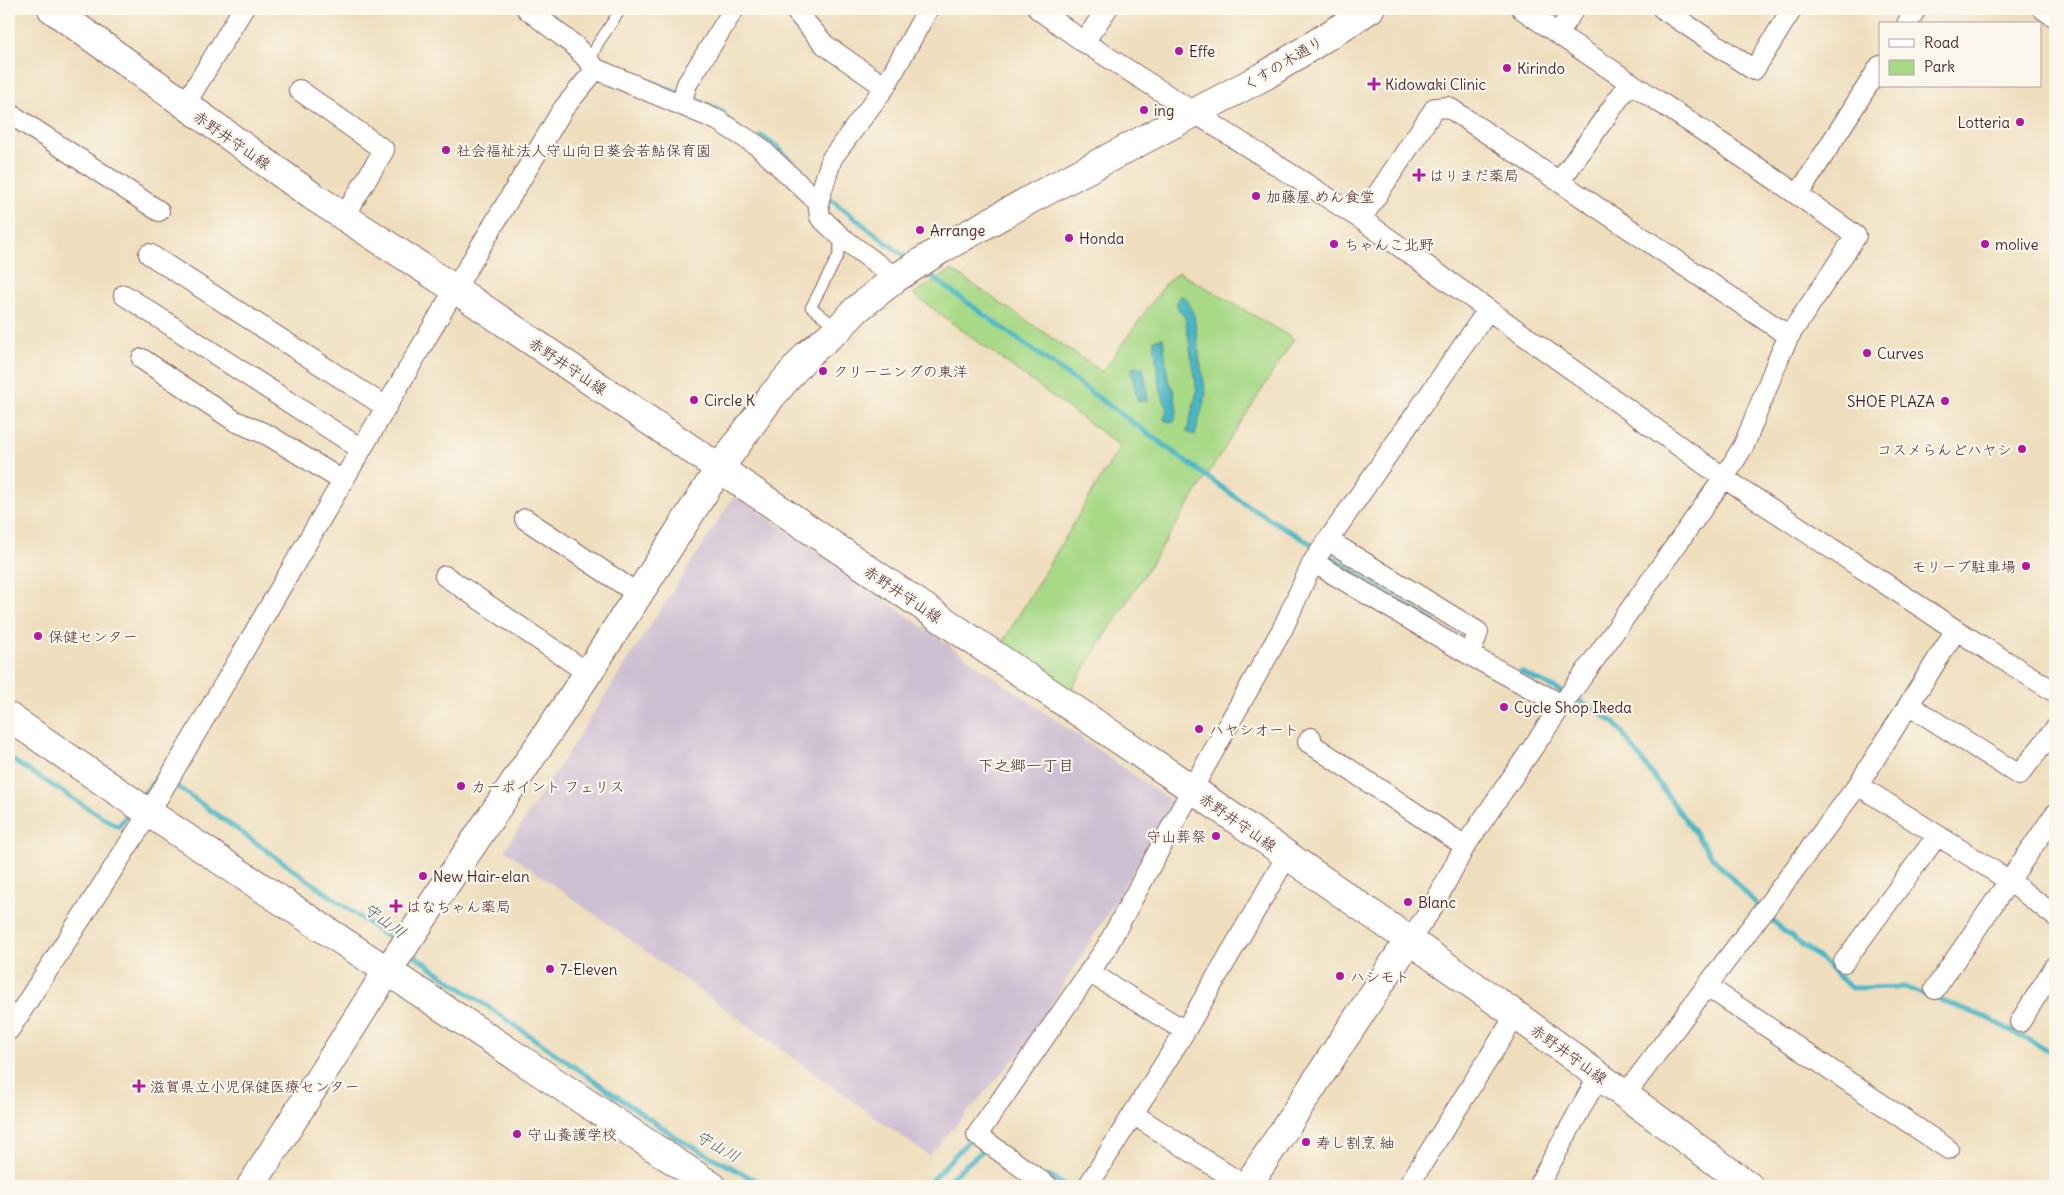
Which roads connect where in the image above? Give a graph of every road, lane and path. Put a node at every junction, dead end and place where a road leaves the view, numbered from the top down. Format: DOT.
graph roads {
  1 [pos="52,9"];
  2 [pos="243,9"];
  3 [pos="527,9"];
  4 [pos="621,9"];
  5 [pos="734,9"];
  6 [pos="794,9"];
  7 [pos="928,9"];
  8 [pos="1038,9"];
  9 [pos="1107,9"];
  10 [pos="1370,9"];
  11 [pos="1522,9"];
  12 [pos="1574,9"];
  13 [pos="1663,9"];
  14 [pos="1792,9"];
  15 [pos="1916,9"];
  16 [pos="2043,9"];
  17 [pos="2055,17"];
  18 [pos="1908,22"];
  19 [pos="1558,34"];
  20 [pos="1084,42"];
  21 [pos="594,59"];
  22 [pos="1879,68"];
  23 [pos="1629,84"];
  24 [pos="885,87"];
  25 [pos="300,90"];
  26 [pos="683,96"];
  27 [pos="184,106"];
  28 [pos="9,113"];
  29 [pos="1194,114"];
  30 [pos="1560,181"];
  31 [pos="1798,195"];
  32 [pos="820,196"];
  33 [pos="159,211"];
  34 [pos="344,217"];
  35 [pos="1361,219"];
  36 [pos="841,237"];
  37 [pos="149,254"];
  38 [pos="896,278"];
  39 [pos="455,289"];
  40 [pos="124,295"];
  41 [pos="1488,310"];
  42 [pos="838,329"];
  43 [pos="1790,336"];
  44 [pos="142,359"];
  45 [pos="386,408"];
  46 [pos="361,450"];
  47 [pos="719,470"];
  48 [pos="1724,478"];
  49 [pos="343,481"];
  50 [pos="525,519"];
  51 [pos="1330,541"];
  52 [pos="1313,562"];
  53 [pos="445,576"];
  54 [pos="638,594"];
  55 [pos="1415,594"];
  56 [pos="1404,614"];
  57 [pos="1956,630"];
  58 [pos="1470,655"];
  59 [pos="588,673"];
  60 [pos="2055,692"];
  61 [pos="1562,705"];
  62 [pos="1909,705"];
  63 [pos="9,716"];
  64 [pos="2055,729"];
  65 [pos="1311,738"];
  66 [pos="1858,785"];
  67 [pos="1192,789"];
  68 [pos="149,813"];
  69 [pos="2055,814"];
  70 [pos="1938,836"];
  71 [pos="1465,846"];
  72 [pos="1287,856"];
  73 [pos="2008,880"];
  74 [pos="2055,916"];
  75 [pos="1409,940"];
  76 [pos="1844,962"];
  77 [pos="2055,966"];
  78 [pos="388,970"];
  79 [pos="1089,972"];
  80 [pos="1707,986"];
  81 [pos="1935,989"];
  82 [pos="1516,1015"];
  83 [pos="2020,1022"];
  84 [pos="9,1030"];
  85 [pos="1185,1031"];
  86 [pos="1599,1075"];
  87 [pos="1625,1095"];
  88 [pos="1133,1114"];
  89 [pos="1948,1149"];
  90 [pos="251,1186"];
  91 [pos="712,1186"];
  92 [pos="1048,1186"];
  93 [pos="1088,1186"];
  94 [pos="1246,1186"];
  95 [pos="1408,1186"];
  96 [pos="1538,1186"];
  97 [pos="1749,1186"];
  1 -- 27 [label="street, 赤野井守山線"];
  2 -- 27 [label="street"];
  3 -- 21 [label="street"];
  4 -- 21 [label="lane"];
  5 -- 26 [label="street"];
  6 -- 24 [label="street"];
  7 -- 24 [label="street"];
  8 -- 20 [label="street"];
  9 -- 20 [label="street"];
  10 -- 29 [label="street, くすの木通り"];
  11 -- 19 [label="street"];
  12 -- 19 [label="street"];
  13 -- 14 [label="street"];
  15 -- 18 [label="street"];
  16 -- 17 [label="street"];
  19 -- 23 [label="street"];
  20 -- 29 [label="street"];
  21 -- 26 [label="street"];
  21 -- 39 [label="street"];
  22 -- 31 [label="street"];
  23 -- 30 [label="street"];
  23 -- 31 [label="street"];
  24 -- 32 [label="street"];
  25 -- 34 [label="street"];
  26 -- 32 [label="street"];
  27 -- 34 [label="street, 赤野井守山線"];
  28 -- 33 [label="street"];
  29 -- 35 [label="street"];
  29 -- 38 [label="street, くすの木通り"];
  30 -- 35 [label="street"];
  30 -- 43 [label="street"];
  31 -- 43 [label="street"];
  32 -- 36 [label="street"];
  34 -- 39 [label="street, 赤野井守山線"];
  35 -- 41 [label="street"];
  36 -- 38 [label="street"];
  36 -- 42 [label="lane"];
  37 -- 45 [label="street"];
  38 -- 42 [label="street, くすの木通り"];
  39 -- 45 [label="street"];
  39 -- 47 [label="street, 赤野井守山線"];
  40 -- 46 [label="street"];
  41 -- 48 [label="street"];
  41 -- 51 [label="street"];
  42 -- 47 [label="street, くすの木通り"];
  43 -- 48 [label="street"];
  44 -- 49 [label="street"];
  45 -- 46 [label="street"];
  46 -- 49 [label="street"];
  47 -- 54 [label="street, くすの木通り"];
  47 -- 67 [label="street, 赤野井守山線"];
  48 -- 57 [label="street"];
  48 -- 61 [label="street"];
  49 -- 68 [label="street"];
  50 -- 54 [label="street"];
  51 -- 52 [label="street"];
  51 -- 55 [label="street"];
  52 -- 56 [label="street"];
  52 -- 67 [label="street"];
  53 -- 59 [label="street"];
  54 -- 59 [label="street, くすの木通り"];
  55 -- 56 [label="street"];
  55 -- 58 [label="street"];
  56 -- 58 [label="street"];
  57 -- 60 [label="street"];
  57 -- 62 [label="street"];
  58 -- 61 [label="street"];
  59 -- 78 [label="street, くすの木通り"];
  61 -- 71 [label="street"];
  62 -- 64 [label="street"];
  62 -- 66 [label="street"];
  63 -- 68 [label="street"];
  65 -- 71 [label="street"];
  66 -- 70 [label="street"];
  66 -- 80 [label="street"];
  67 -- 72 [label="street, 赤野井守山線"];
  67 -- 79 [label="street"];
  68 -- 78 [label="street"];
  68 -- 84 [label="street"];
  69 -- 73 [label="street"];
  70 -- 73 [label="street"];
  70 -- 76 [label="street"];
  71 -- 75 [label="street"];
  72 -- 75 [label="street, 赤野井守山線"];
  72 -- 85 [label="street"];
  73 -- 74 [label="street"];
  73 -- 81 [label="street"];
  75 -- 82 [label="street, 赤野井守山線"];
  75 -- 94 [label="street"];
  77 -- 83 [label="street"];
  78 -- 90 [label="street, くすの木通り"];
  78 -- 91 [label="street"];
  79 -- 85 [label="street"];
  79 -- 92 [label="street"];
  80 -- 87 [label="street"];
  80 -- 89 [label="street"];
  82 -- 86 [label="street, 赤野井守山線"];
  82 -- 95 [label="street"];
  85 -- 88 [label="street"];
  86 -- 87 [label="street, 赤野井守山線"];
  86 -- 96 [label="street"];
  87 -- 97 [label="street, 赤野井守山線"];
  88 -- 93 [label="street"];
  88 -- 94 [label="street"];
}
